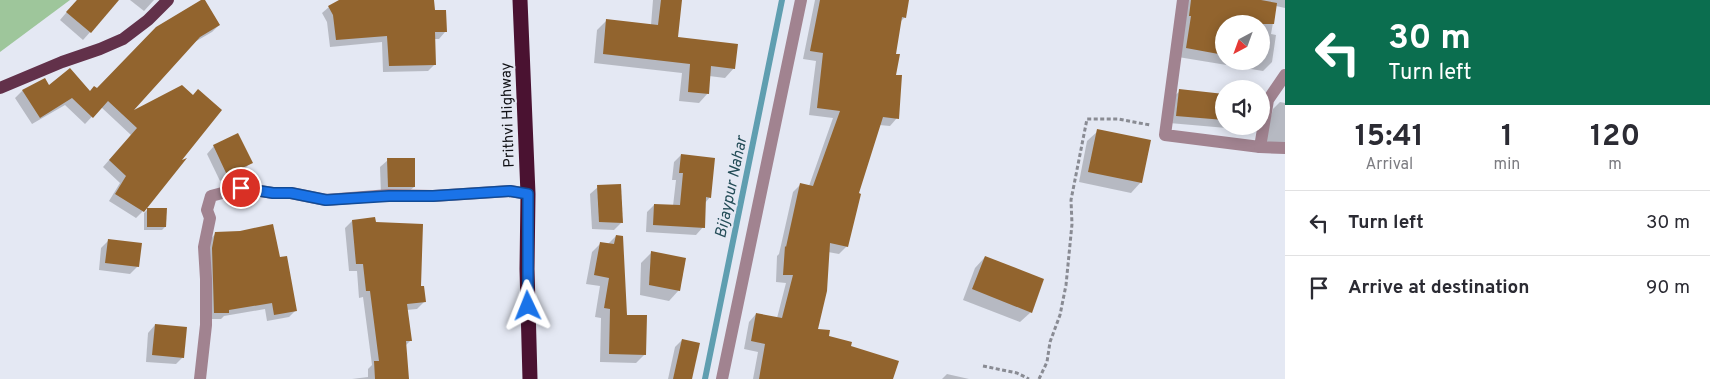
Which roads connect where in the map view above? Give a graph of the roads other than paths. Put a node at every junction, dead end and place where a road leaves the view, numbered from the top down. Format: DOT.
graph roads {
  1 [pos="168,0"];
  2 [pos="520,0"];
  3 [pos="801,0"];
  4 [pos="1183,0"];
  5 [pos="1285,75"];
  6 [pos="0,88"];
  7 [pos="1260,147"];
  8 [pos="1285,148"];
  9 [pos="528,194"];
  10 [pos="200,379"];
  11 [pos="530,379"];
  12 [pos="722,379"];
  1 -- 6 [label="main road"];
  2 -- 9 [label="highway, Prithvi Highway"];
  3 -- 12 [label="street"];
  4 -- 7 [label="street"];
  5 -- 7 [label="street"];
  7 -- 8 [label="street"];
  9 -- 10 [label="street"];
  9 -- 11 [label="highway, Prithvi Highway"];
}
